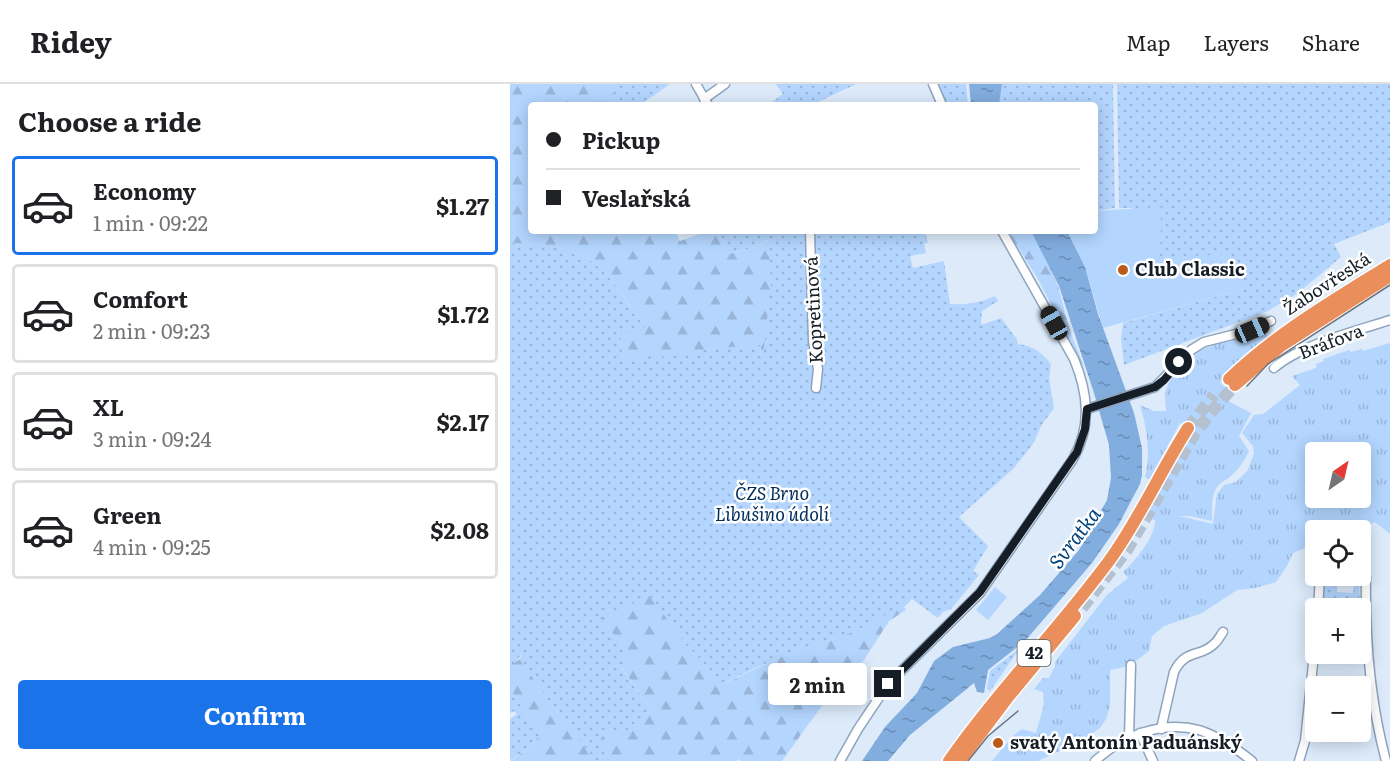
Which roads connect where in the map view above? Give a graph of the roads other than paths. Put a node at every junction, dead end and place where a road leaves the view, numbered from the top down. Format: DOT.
graph roads {
  1 [pos="696,84"];
  2 [pos="725,84"];
  3 [pos="933,84"];
  4 [pos="706,102"];
  5 [pos="941,102"];
  6 [pos="810,234"];
  7 [pos="1004,234"];
  8 [pos="1390,265"];
  9 [pos="1390,276"];
  10 [pos="1390,320"];
  11 [pos="1271,321"];
  12 [pos="1274,368"];
  13 [pos="816,388"];
  14 [pos="1091,407"];
  15 [pos="1188,428"];
  16 [pos="1366,586"];
  17 [pos="1082,608"];
  18 [pos="1223,632"];
  19 [pos="1313,664"];
  20 [pos="1131,665"];
  21 [pos="1161,729"];
  22 [pos="1140,733"];
  23 [pos="1129,737"];
  24 [pos="840,761"];
  25 [pos="949,761"];
  26 [pos="960,761"];
  27 [pos="1095,761"];
  28 [pos="1152,761"];
  29 [pos="1252,761"];
  30 [pos="1299,761"];
  31 [pos="1386,761"];
  1 -- 4 [label="street"];
  2 -- 4 [label="street"];
  3 -- 5 [label="street"];
  6 -- 13 [label="street, Kopretinová"];
  7 -- 14 [label="street"];
  8 -- 9 [label="highway, Žabovřeská"];
  10 -- 12 [label="street, Bráfova"];
  11 -- 14 [label="street"];
  14 -- 24 [label="street"];
  15 -- 25 [label="highway, 42"];
  16 -- 31 [label="street"];
  17 -- 26 [label="highway, 42"];
  18 -- 21 [label="street"];
  19 -- 30 [label="street"];
  20 -- 23 [label="street"];
  21 -- 22 [label="street"];
  21 -- 29 [label="street"];
  22 -- 23 [label="street"];
  22 -- 28 [label="street"];
  23 -- 27 [label="street"];
}
